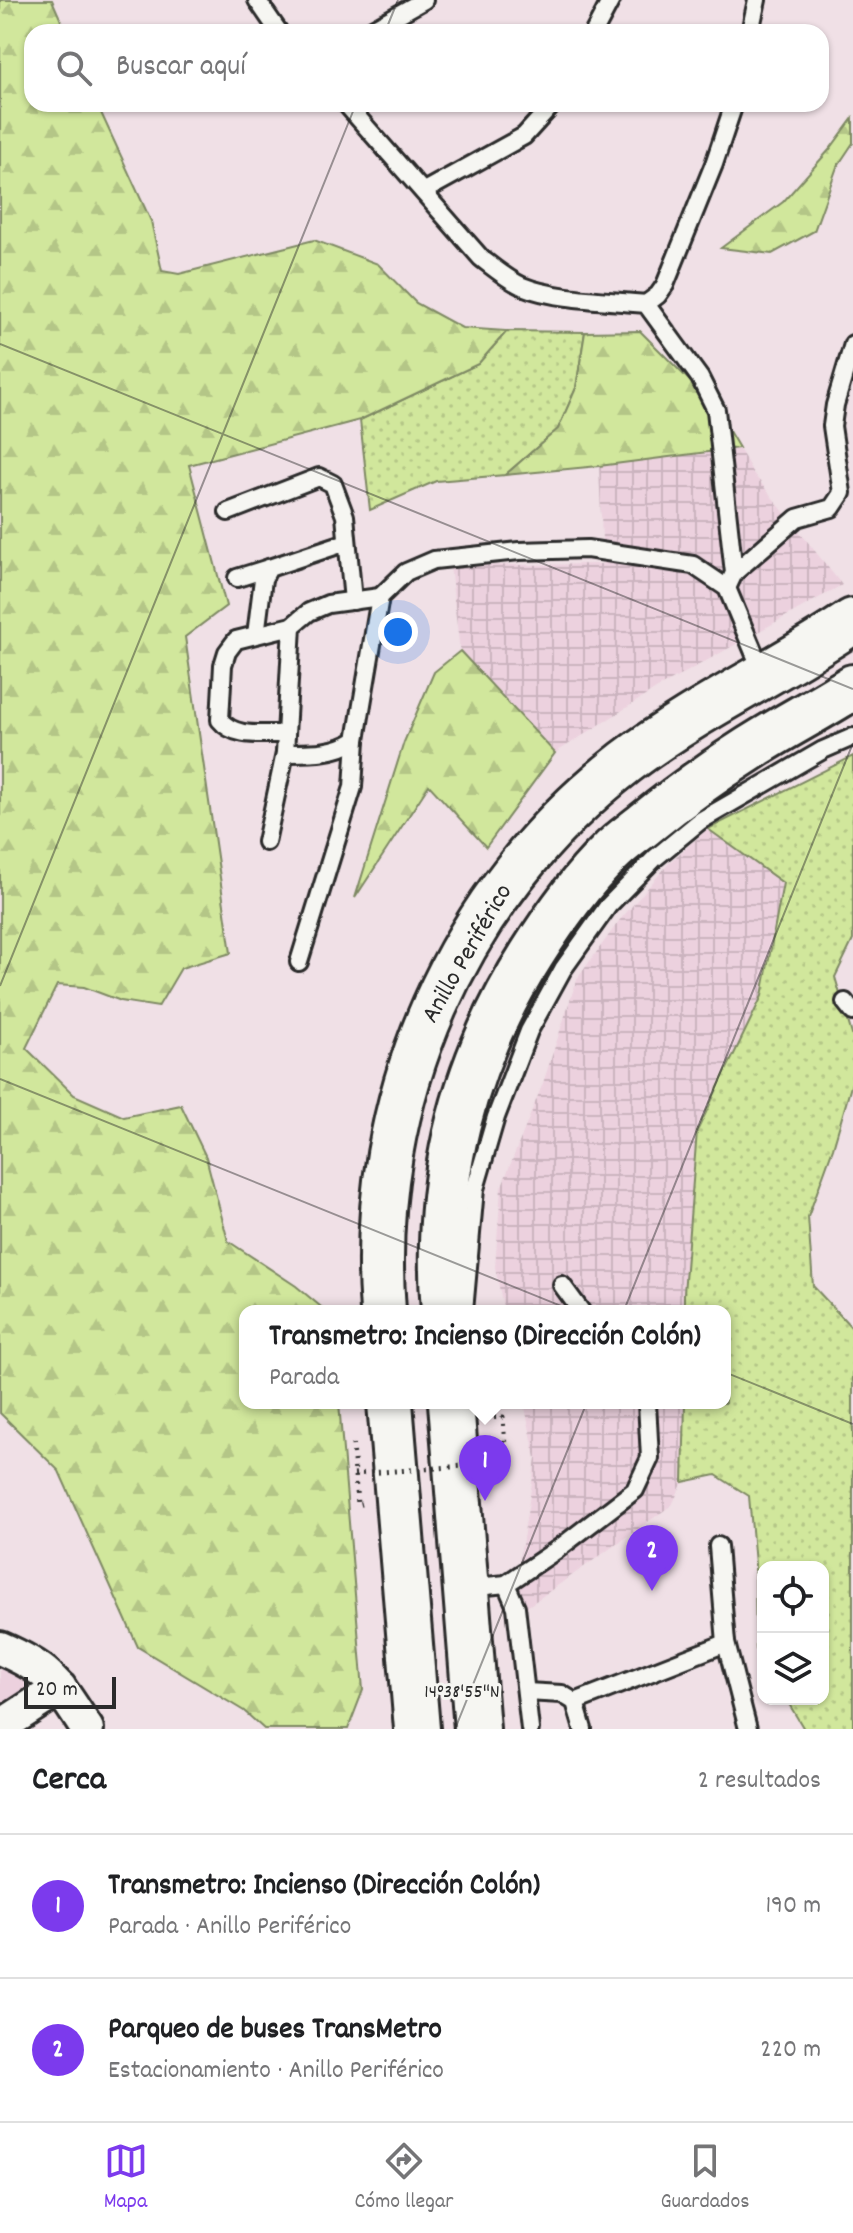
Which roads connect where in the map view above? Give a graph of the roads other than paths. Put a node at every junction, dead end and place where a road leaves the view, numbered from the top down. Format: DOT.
graph roads {
  1 [pos="257,0"];
  2 [pos="424,0"];
  3 [pos="611,0"];
  4 [pos="757,0"];
  5 [pos="274,24"];
  6 [pos="381,24"];
  7 [pos="598,24"];
  8 [pos="752,24"];
  9 [pos="353,112"];
  10 [pos="546,112"];
  11 [pos="731,112"];
  12 [pos="424,191"];
  13 [pos="646,304"];
  14 [pos="853,344"];
  15 [pos="228,512"];
  16 [pos="347,542"];
  17 [pos="269,568"];
  18 [pos="237,578"];
  19 [pos="731,580"];
  20 [pos="380,597"];
  21 [pos="353,601"];
  22 [pos="292,626"];
  23 [pos="835,633"];
  24 [pos="256,635"];
  25 [pos="764,676"];
  26 [pos="844,693"];
  27 [pos="286,734"];
  28 [pos="853,737"];
  29 [pos="356,740"];
  30 [pos="285,753"];
  31 [pos="266,842"];
  32 [pos="299,962"];
  33 [pos="562,1285"];
  34 [pos="383,1305"];
  35 [pos="443,1305"];
  36 [pos="465,1305"];
  37 [pos="577,1305"];
  38 [pos="390,1409"];
  39 [pos="452,1409"];
  40 [pos="647,1409"];
  41 [pos="718,1546"];
  42 [pos="486,1586"];
  43 [pos="726,1643"];
  44 [pos="0,1648"];
  45 [pos="60,1688"];
  46 [pos="526,1692"];
  47 [pos="575,1702"];
  48 [pos="0,1727"];
  49 [pos="87,1729"];
  50 [pos="417,1729"];
  51 [pos="477,1729"];
  52 [pos="530,1729"];
  53 [pos="583,1729"];
  54 [pos="748,1729"];
  1 -- 5 [label="lane"];
  2 -- 6 [label="lane"];
  3 -- 7 [label="lane"];
  4 -- 8 [label="lane"];
  9 -- 12 [label="lane"];
  10 -- 12 [label="lane"];
  11 -- 13 [label="lane"];
  12 -- 13 [label="lane"];
  13 -- 19 [label="lane"];
  14 -- 19 [label="lane"];
  15 -- 16 [label="lane"];
  16 -- 17 [label="lane"];
  16 -- 21 [label="lane"];
  17 -- 18 [label="lane"];
  17 -- 24 [label="lane"];
  19 -- 20 [label="lane"];
  19 -- 25 [label="lane"];
  20 -- 21 [label="lane"];
  20 -- 29 [label="lane"];
  21 -- 22 [label="lane"];
  22 -- 24 [label="lane"];
  22 -- 27 [label="lane"];
  23 -- 25 [label="highway, Anillo Periférico"];
  24 -- 27 [label="lane"];
  25 -- 34 [label="highway, Anillo Periférico"];
  26 -- 35 [label="highway, Anillo Periférico"];
  27 -- 30 [label="lane"];
  28 -- 36 [label="lane"];
  29 -- 30 [label="lane"];
  29 -- 32 [label="lane"];
  30 -- 31 [label="lane"];
  33 -- 37 [label="lane"];
  38 -- 50 [label="highway"];
  39 -- 42 [label="highway"];
  40 -- 42 [label="lane"];
  41 -- 43 [label="lane"];
  42 -- 46 [label="lane"];
  42 -- 51 [label="highway"];
  43 -- 47 [label="lane"];
  43 -- 54 [label="lane"];
  44 -- 45 [label="street"];
  45 -- 48 [label="street"];
  45 -- 49 [label="street"];
  46 -- 47 [label="lane"];
  46 -- 52 [label="lane"];
  47 -- 53 [label="lane"];
}
